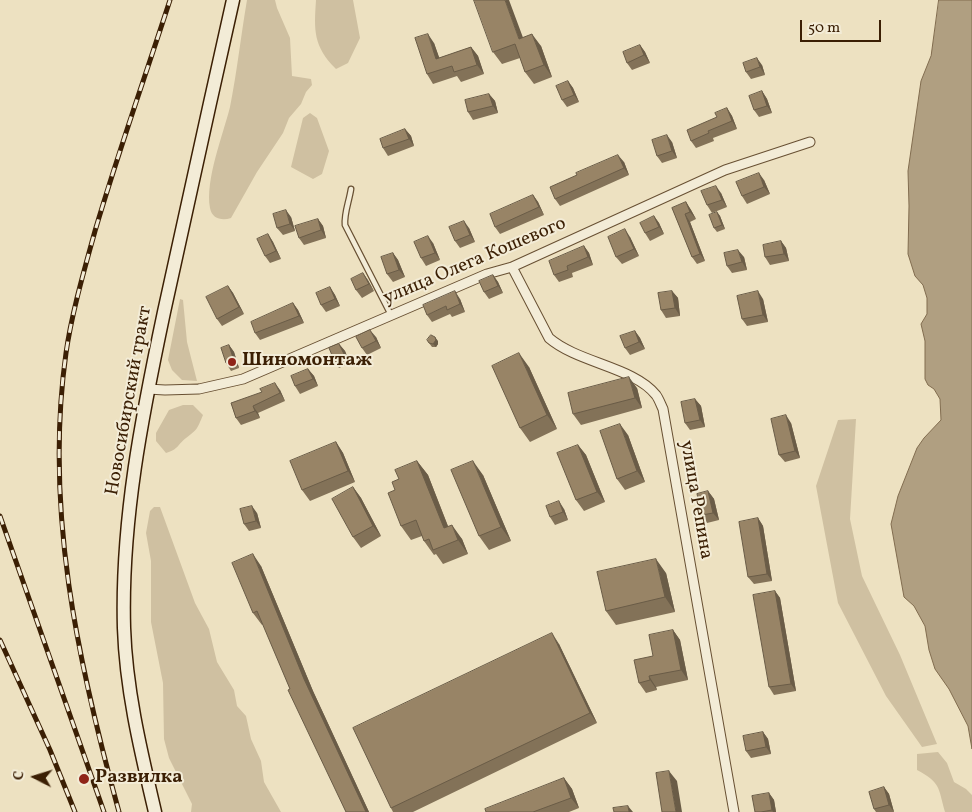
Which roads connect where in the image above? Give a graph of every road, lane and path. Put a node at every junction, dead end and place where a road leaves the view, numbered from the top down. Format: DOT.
graph roads {
  1 [pos="233,0"];
  2 [pos="810,142"];
  3 [pos="350,189"];
  4 [pos="512,267"];
  5 [pos="391,315"];
  6 [pos="148,389"];
  7 [pos="155,812"];
  8 [pos="734,812"];
  1 -- 6 [label="main road, Новосибирский тракт"];
  2 -- 4 [label="street, улица Олега Кошевого"];
  3 -- 5 [label="lane"];
  4 -- 5 [label="street, улица Олега Кошевого"];
  4 -- 8 [label="street, улица Репина"];
  5 -- 6 [label="street, улица Олега Кошевого"];
  6 -- 7 [label="main road, Новосибирский тракт"];
}
